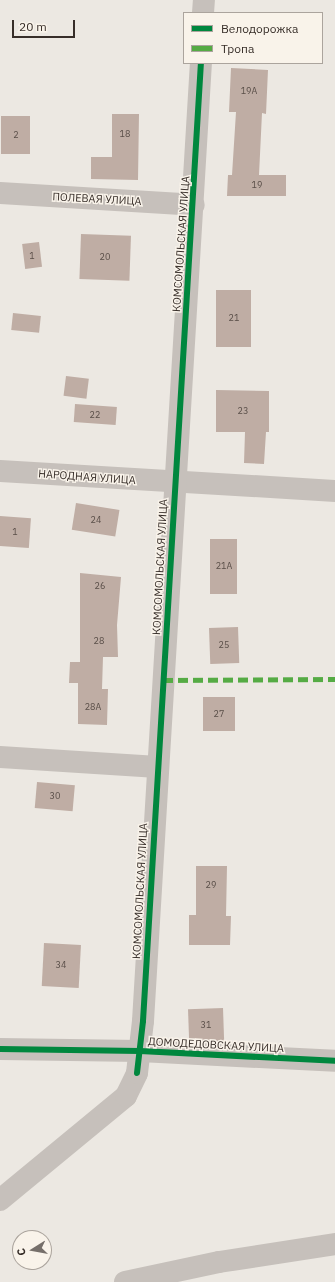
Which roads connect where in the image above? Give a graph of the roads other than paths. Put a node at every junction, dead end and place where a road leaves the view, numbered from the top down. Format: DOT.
graph roads {
  1 [pos="204,0"];
  2 [pos="203,12"];
  3 [pos="201,64"];
  4 [pos="0,193"];
  5 [pos="194,204"];
  6 [pos="0,471"];
  7 [pos="175,483"];
  8 [pos="335,491"];
  9 [pos="0,757"];
  10 [pos="158,767"];
  11 [pos="0,1049"];
  12 [pos="140,1051"];
  13 [pos="335,1061"];
  14 [pos="0,1200"];
  15 [pos="335,1244"];
  16 [pos="125,1282"];
  1 -- 2 [label="street"];
  3 -- 5 [label="street, КОМСОМОЛЬСКАЯ УЛИЦА"];
  4 -- 5 [label="street, ПОЛЕВАЯ УЛИЦА"];
  5 -- 7 [label="street, КОМСОМОЛЬСКАЯ УЛИЦА"];
  6 -- 7 [label="street, НАРОДНАЯ УЛИЦА"];
  7 -- 8 [label="street, НАРОДНАЯ УЛИЦА"];
  7 -- 10 [label="street, КОМСОМОЛЬСКАЯ УЛИЦА"];
  9 -- 10 [label="street"];
  10 -- 12 [label="street, КОМСОМОЛЬСКАЯ УЛИЦА"];
  11 -- 12 [label="street, ДОМОДЕДОВСКАЯ УЛИЦА"];
  12 -- 13 [label="street, ДОМОДЕДОВСКАЯ УЛИЦА"];
  12 -- 14 [label="street, КОМСОМОЛЬСКАЯ УЛИЦА"];
  15 -- 16 [label="street"];
}
